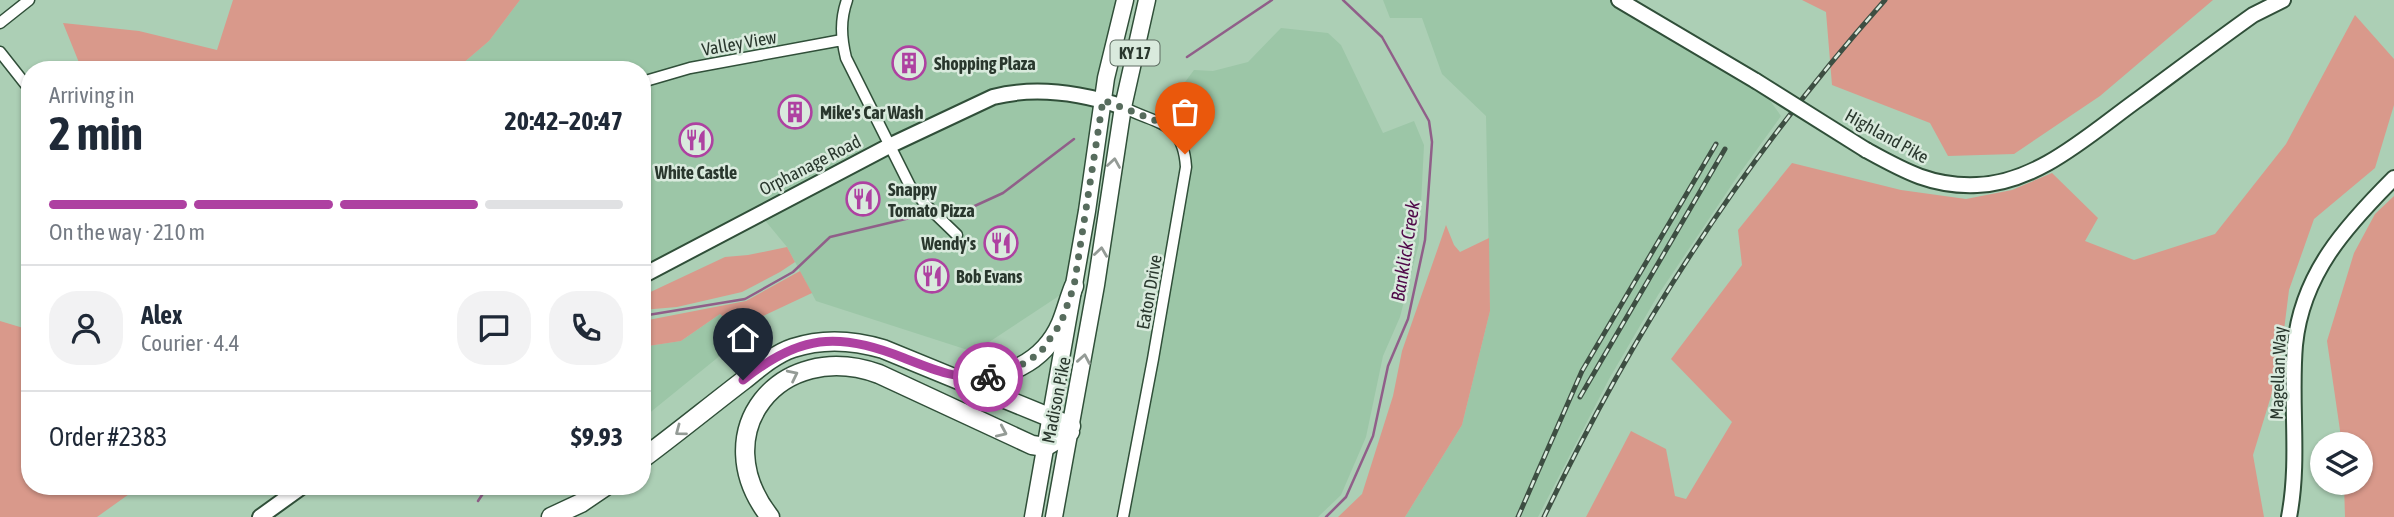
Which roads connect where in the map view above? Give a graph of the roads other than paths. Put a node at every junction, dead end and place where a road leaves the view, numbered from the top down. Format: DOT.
graph roads {
  1 [pos="29,0"];
  2 [pos="847,0"];
  3 [pos="1125,0"];
  4 [pos="1147,0"];
  5 [pos="1619,0"];
  6 [pos="2283,0"];
  7 [pos="0,23"];
  8 [pos="842,40"];
  9 [pos="0,52"];
  10 [pos="21,79"];
  11 [pos="651,79"];
  12 [pos="1103,100"];
  13 [pos="1123,107"];
  14 [pos="891,145"];
  15 [pos="2394,178"];
  16 [pos="957,235"];
  17 [pos="651,271"];
  18 [pos="1074,286"];
  19 [pos="942,373"];
  20 [pos="1052,419"];
  21 [pos="1070,429"];
  22 [pos="1045,447"];
  23 [pos="651,452"];
  24 [pos="291,495"];
  25 [pos="593,495"];
  26 [pos="260,517"];
  27 [pos="551,517"];
  28 [pos="769,517"];
  29 [pos="1033,517"];
  30 [pos="1054,517"];
  31 [pos="1123,517"];
  32 [pos="2290,517"];
  1 -- 7 [label="street"];
  2 -- 8 [label="street"];
  3 -- 12 [label="main road, Madison Pike / KY 17"];
  4 -- 13 [label="main road, Madison Pike / KY 17"];
  5 -- 6 [label="street, Highland Pike, bridge"];
  8 -- 11 [label="street, Valley View"];
  8 -- 14 [label="street"];
  9 -- 10 [label="street"];
  12 -- 13 [label="street, Orphanage Road"];
  12 -- 14 [label="street, Orphanage Road"];
  12 -- 18 [label="main road, Madison Pike / KY 17"];
  21 -- 13 [label="main road, Madison Pike / KY 17, one-way"];
  13 -- 31 [label="street, Eaton Drive"];
  14 -- 16 [label="street"];
  14 -- 17 [label="street, Orphanage Road"];
  15 -- 32 [label="street, Magellan Way"];
  18 -- 19 [label="highway"];
  18 -- 20 [label="main road, Madison Pike / KY 17"];
  19 -- 20 [label="highway"];
  19 -- 23 [label="highway, one-way"];
  20 -- 21 [label="highway"];
  20 -- 22 [label="main road, Madison Pike / KY 17"];
  21 -- 22 [label="highway"];
  21 -- 30 [label="main road, Madison Pike / KY 17"];
  28 -- 22 [label="highway, one-way"];
  22 -- 29 [label="main road, Madison Pike / KY 17"];
  24 -- 26 [label="street"];
  25 -- 27 [label="highway"];
}
